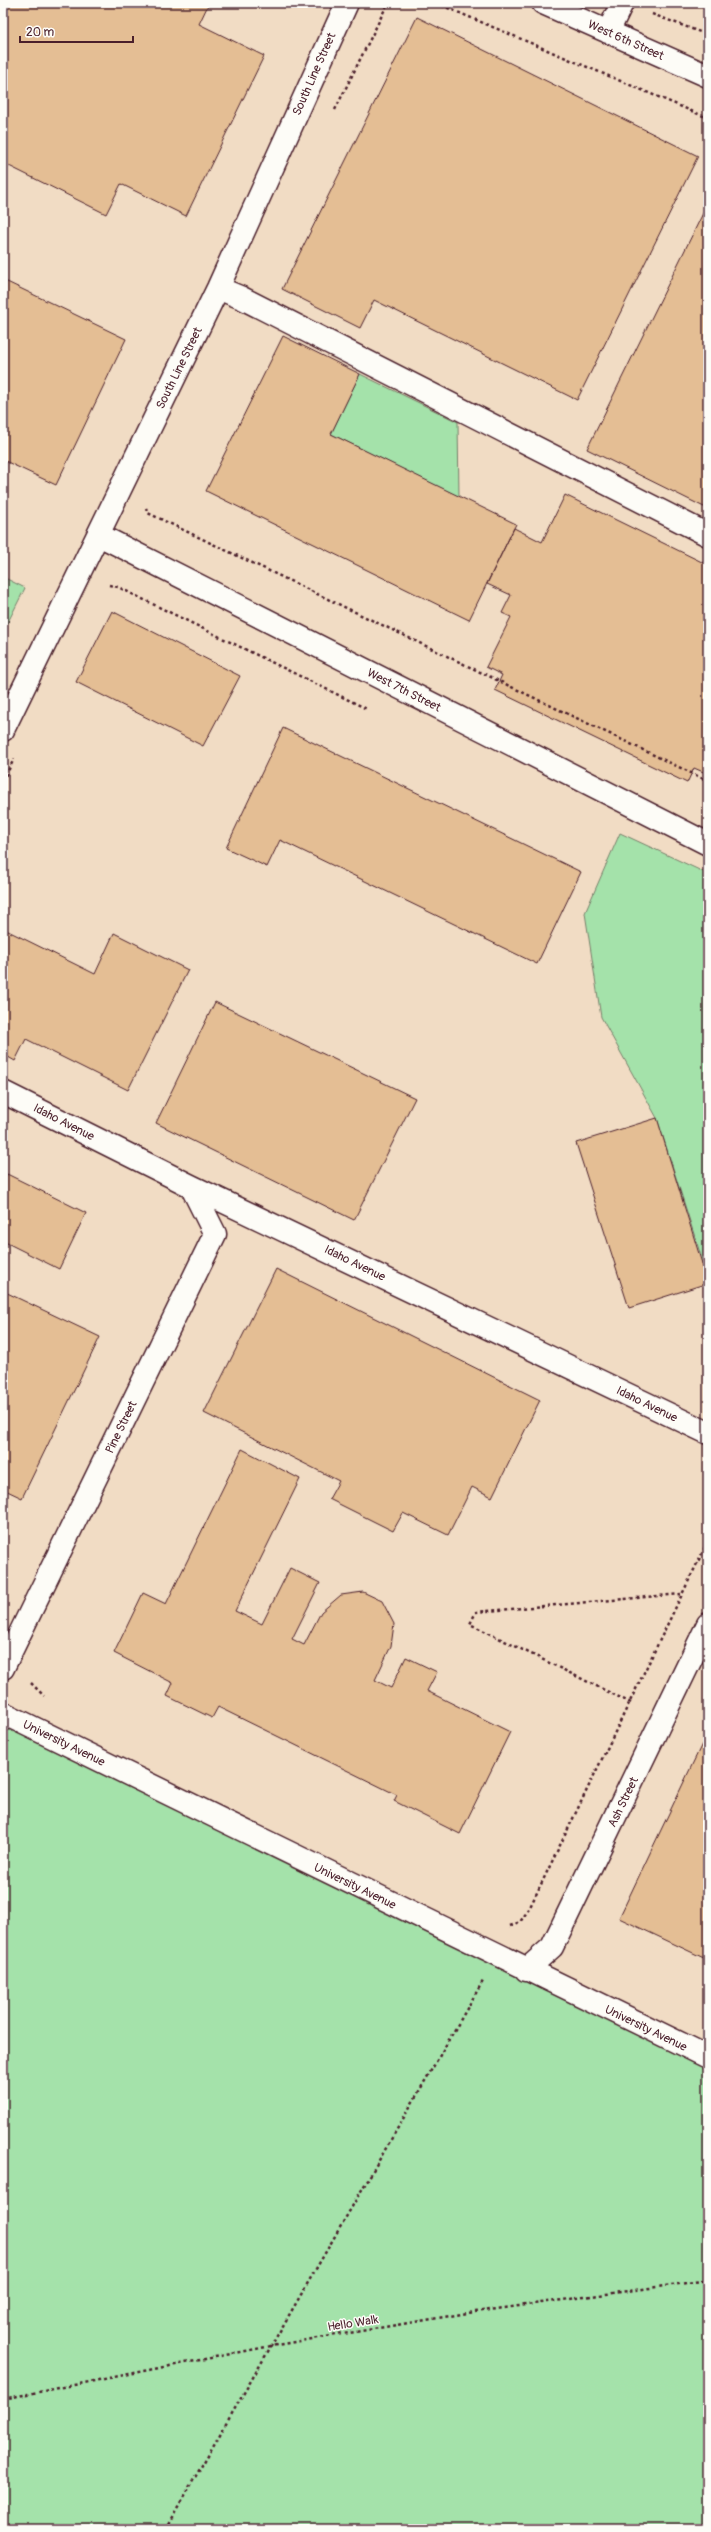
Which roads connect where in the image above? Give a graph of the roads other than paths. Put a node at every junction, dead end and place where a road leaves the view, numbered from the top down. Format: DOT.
graph roads {
  1 [pos="347,3"];
  2 [pos="543,3"];
  3 [pos="622,3"];
  4 [pos="608,32"];
  5 [pos="708,76"];
  6 [pos="218,288"];
  7 [pos="99,535"];
  8 [pos="708,535"];
  9 [pos="3,730"];
  10 [pos="708,844"];
  11 [pos="3,1092"];
  12 [pos="191,1186"];
  13 [pos="708,1433"];
  14 [pos="708,1624"];
  15 [pos="3,1668"];
  16 [pos="3,1713"];
  17 [pos="526,1970"];
  18 [pos="708,2057"];
  1 -- 6 [label="street, South Line Street"];
  2 -- 4 [label="street, West 6th Street"];
  3 -- 4 [label="street"];
  4 -- 5 [label="street, West 6th Street"];
  6 -- 7 [label="street, South Line Street"];
  6 -- 8 [label="street"];
  7 -- 9 [label="street, South Line Street"];
  7 -- 10 [label="street, West 7th Street"];
  11 -- 12 [label="street, Idaho Avenue"];
  12 -- 13 [label="street, Idaho Avenue"];
  12 -- 15 [label="street, Pine Street"];
  14 -- 17 [label="street, Ash Street"];
  16 -- 17 [label="street, University Avenue"];
  17 -- 18 [label="street, University Avenue"];
}
